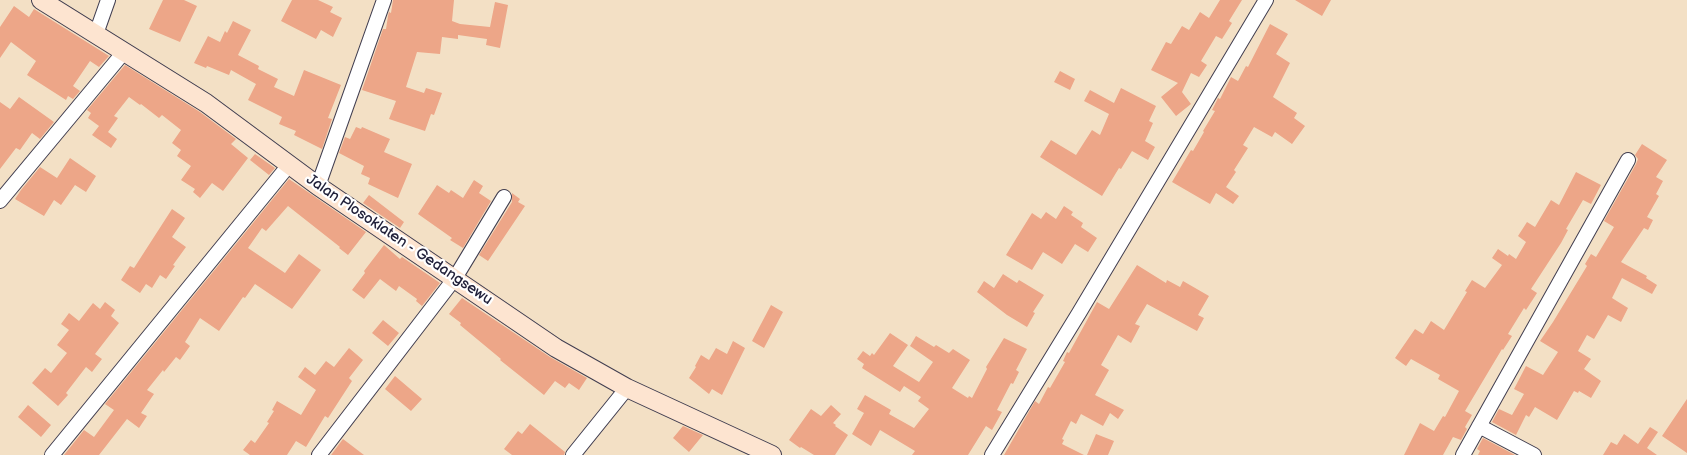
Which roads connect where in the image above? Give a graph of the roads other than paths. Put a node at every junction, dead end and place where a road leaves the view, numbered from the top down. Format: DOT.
graph roads {
  1 [pos="41,0"];
  2 [pos="108,0"];
  3 [pos="384,0"];
  4 [pos="1266,0"];
  5 [pos="96,34"];
  6 [pos="124,52"];
  7 [pos="1628,160"];
  8 [pos="290,165"];
  9 [pos="318,186"];
  10 [pos="504,197"];
  11 [pos="0,201"];
  12 [pos="455,278"];
  13 [pos="627,388"];
  14 [pos="1479,426"];
  15 [pos="52,455"];
  16 [pos="319,455"];
  17 [pos="573,455"];
  18 [pos="772,455"];
  19 [pos="992,455"];
  20 [pos="1463,455"];
  21 [pos="1534,455"];
  1 -- 5 [label="main road, Jalan Plosoklaten - Gedangsewu"];
  2 -- 5 [label="street"];
  3 -- 9 [label="street"];
  4 -- 19 [label="street"];
  5 -- 6 [label="main road, Jalan Plosoklaten - Gedangsewu"];
  6 -- 8 [label="main road, Jalan Plosoklaten - Gedangsewu"];
  6 -- 11 [label="street"];
  7 -- 14 [label="street"];
  8 -- 9 [label="main road, Jalan Plosoklaten - Gedangsewu"];
  8 -- 15 [label="street"];
  9 -- 12 [label="main road, Jalan Plosoklaten - Gedangsewu"];
  10 -- 12 [label="street"];
  12 -- 13 [label="main road, Jalan Plosoklaten - Gedangsewu"];
  12 -- 16 [label="street"];
  13 -- 17 [label="street"];
  13 -- 18 [label="main road, Jalan Plosoklaten - Gedangsewu"];
  14 -- 20 [label="street"];
  14 -- 21 [label="street"];
}
